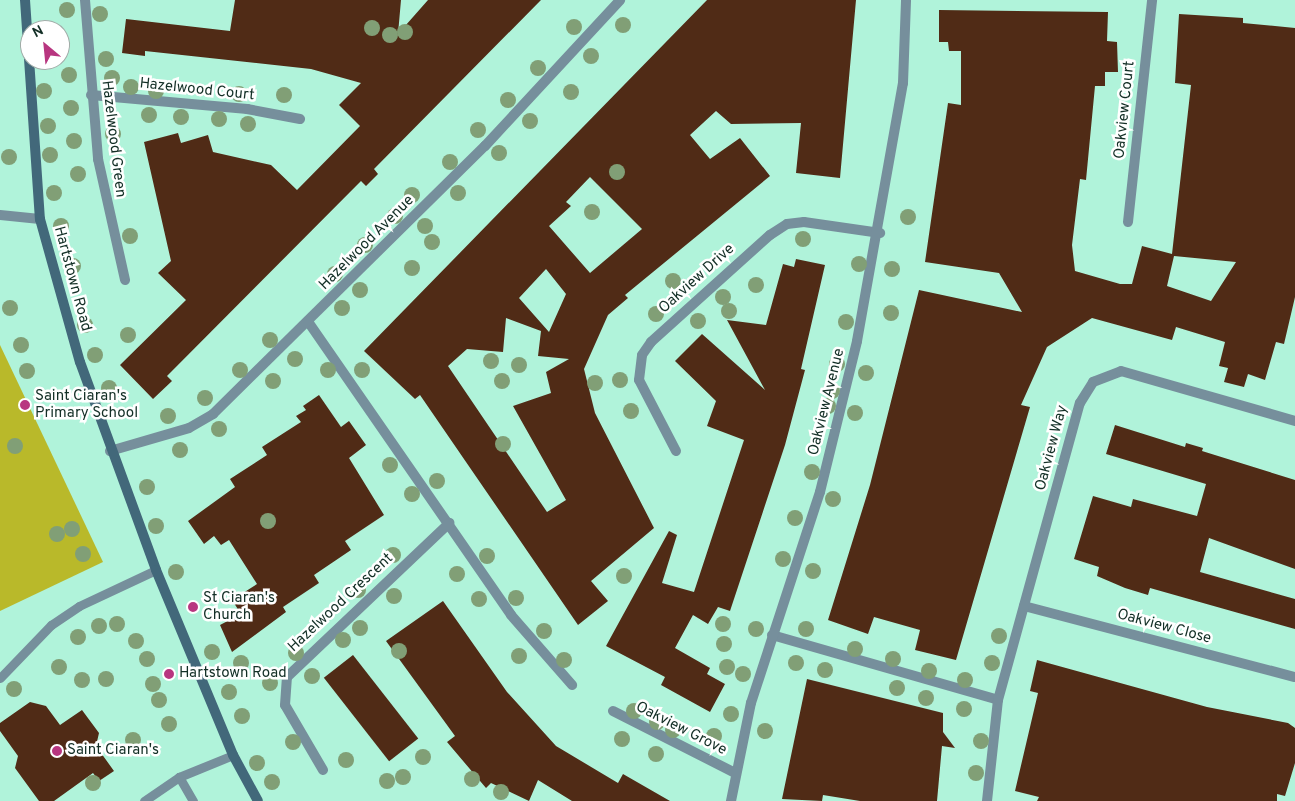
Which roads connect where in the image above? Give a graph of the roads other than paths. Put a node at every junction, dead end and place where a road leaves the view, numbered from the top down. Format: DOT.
graph roads {
  1 [pos="25,0"];
  2 [pos="85,0"];
  3 [pos="620,0"];
  4 [pos="906,0"];
  5 [pos="1152,0"];
  6 [pos="91,96"];
  7 [pos="300,119"];
  8 [pos="0,215"];
  9 [pos="40,219"];
  10 [pos="1128,222"];
  11 [pos="880,233"];
  12 [pos="125,280"];
  13 [pos="310,323"];
  14 [pos="1295,421"];
  15 [pos="676,451"];
  16 [pos="110,452"];
  17 [pos="449,523"];
  18 [pos="156,570"];
  19 [pos="1024,606"];
  20 [pos="772,635"];
  21 [pos="1295,677"];
  22 [pos="0,678"];
  23 [pos="572,685"];
  24 [pos="998,700"];
  25 [pos="613,711"];
  26 [pos="233,755"];
  27 [pos="323,770"];
  28 [pos="735,773"];
  29 [pos="179,777"];
  30 [pos="144,801"];
  31 [pos="193,801"];
  32 [pos="258,801"];
  33 [pos="731,801"];
  34 [pos="987,801"];
  1 -- 9 [label="street, Hartstown Road"];
  2 -- 6 [label="street, Hazelwood Green"];
  3 -- 13 [label="street, Hazelwood Avenue"];
  4 -- 11 [label="street, Oakview Avenue"];
  5 -- 10 [label="street, Oakview Court"];
  6 -- 7 [label="street, Hazelwood Court"];
  6 -- 12 [label="street, Hazelwood Green"];
  8 -- 9 [label="street"];
  9 -- 16 [label="street, Hartstown Road"];
  11 -- 15 [label="street, Oakview Drive"];
  11 -- 20 [label="street, Oakview Avenue"];
  13 -- 16 [label="street, Hazelwood Avenue"];
  13 -- 17 [label="street"];
  14 -- 19 [label="street, Oakview Way"];
  16 -- 18 [label="street, Hartstown Road"];
  17 -- 23 [label="street"];
  17 -- 27 [label="street, Hazelwood Crescent"];
  18 -- 22 [label="lane"];
  18 -- 26 [label="street, Hartstown Road"];
  19 -- 21 [label="street, Oakview Close"];
  19 -- 24 [label="street, Oakview Way"];
  20 -- 24 [label="street"];
  20 -- 28 [label="street, Oakview Avenue"];
  24 -- 34 [label="street, Oakview Way"];
  25 -- 28 [label="street, Oakview Grove"];
  26 -- 29 [label="lane"];
  26 -- 32 [label="street, Hartstown Road"];
  28 -- 33 [label="street, Oakview Avenue"];
  29 -- 30 [label="lane"];
  29 -- 31 [label="lane"];
}
